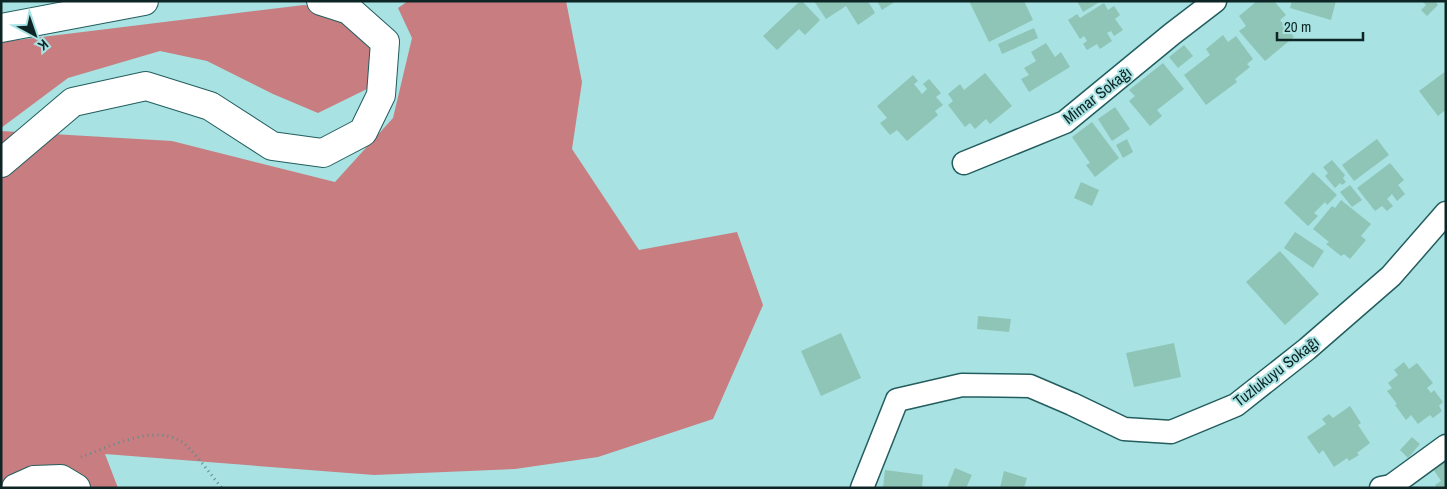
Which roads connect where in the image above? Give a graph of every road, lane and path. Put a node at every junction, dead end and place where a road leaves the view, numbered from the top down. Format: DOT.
graph roads {
  1 [pos="144,1"];
  2 [pos="321,1"];
  3 [pos="1215,1"];
  4 [pos="1,28"];
  5 [pos="1,164"];
  6 [pos="964,164"];
  7 [pos="1446,214"];
  8 [pos="1446,446"];
  9 [pos="68,483"];
  10 [pos="16,488"];
  11 [pos="222,488"];
  12 [pos="862,488"];
  13 [pos="1381,488"];
  1 -- 4 [label="street"];
  2 -- 5 [label="street"];
  3 -- 6 [label="street, Mimar Sokağı"];
  7 -- 12 [label="street, Tuzlukuyu Sokağı"];
  8 -- 13 [label="street"];
  9 -- 10 [label="street"];
  9 -- 11 [label="path"];
}
